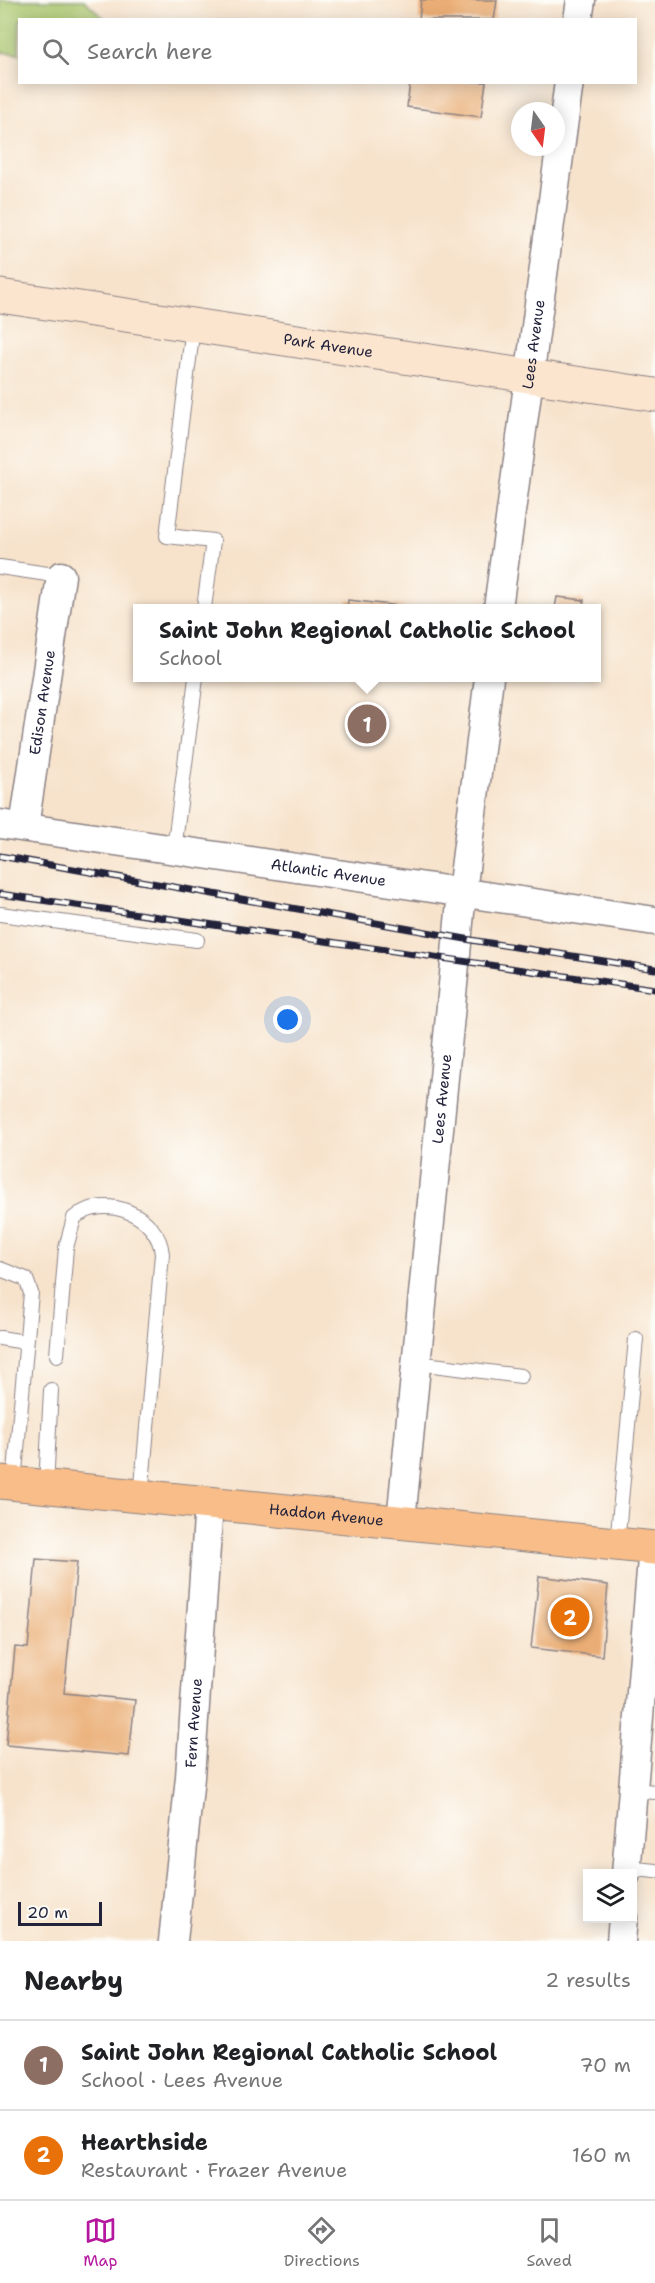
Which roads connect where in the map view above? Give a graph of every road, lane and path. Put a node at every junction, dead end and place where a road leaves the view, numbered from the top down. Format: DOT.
graph roads {
  1 [pos="581,0"];
  2 [pos="578,18"];
  3 [pos="569,84"];
  4 [pos="0,296"];
  5 [pos="193,327"];
  6 [pos="529,374"];
  7 [pos="655,395"];
  8 [pos="0,567"];
  9 [pos="61,576"];
  10 [pos="205,604"];
  11 [pos="499,604"];
  12 [pos="195,682"];
  13 [pos="488,682"];
  14 [pos="12,826"];
  15 [pos="174,850"];
  16 [pos="462,892"];
  17 [pos="0,914"];
  18 [pos="655,921"];
  19 [pos="197,940"];
  20 [pos="0,1269"];
  21 [pos="0,1338"];
  22 [pos="636,1339"];
  23 [pos="25,1342"];
  24 [pos="57,1355"];
  25 [pos="417,1363"];
  26 [pos="521,1376"];
  27 [pos="51,1390"];
  28 [pos="7,1483"];
  29 [pos="46,1486"];
  30 [pos="141,1497"];
  31 [pos="209,1504"];
  32 [pos="401,1521"];
  33 [pos="617,1544"];
  34 [pos="654,1547"];
  35 [pos="644,1791"];
  36 [pos="626,1869"];
  37 [pos="637,1871"];
  38 [pos="655,1871"];
  39 [pos="622,1923"];
  40 [pos="173,1941"];
  41 [pos="621,1941"];
  1 -- 2 [label="street"];
  3 -- 6 [label="street, Lees Avenue"];
  4 -- 5 [label="street, Park Avenue"];
  5 -- 6 [label="street, Park Avenue"];
  5 -- 10 [label="lane"];
  6 -- 7 [label="street, Park Avenue"];
  6 -- 11 [label="street, Lees Avenue"];
  8 -- 9 [label="lane"];
  9 -- 14 [label="street, Edison Avenue"];
  12 -- 15 [label="lane"];
  13 -- 16 [label="street, Lees Avenue"];
  14 -- 15 [label="street, Atlantic Avenue"];
  15 -- 16 [label="street, Atlantic Avenue"];
  16 -- 18 [label="street, Atlantic Avenue"];
  16 -- 25 [label="street, Lees Avenue"];
  17 -- 19 [label="lane"];
  20 -- 23 [label="lane"];
  21 -- 23 [label="lane"];
  22 -- 33 [label="lane"];
  23 -- 28 [label="lane"];
  24 -- 30 [label="lane"];
  25 -- 26 [label="lane"];
  25 -- 32 [label="street, Lees Avenue"];
  27 -- 29 [label="lane"];
  28 -- 29 [label="main road, Haddon Avenue"];
  29 -- 30 [label="main road, Haddon Avenue"];
  30 -- 31 [label="main road, Haddon Avenue"];
  31 -- 32 [label="main road, Haddon Avenue"];
  31 -- 40 [label="street, Fern Avenue"];
  32 -- 33 [label="main road, Haddon Avenue"];
  33 -- 34 [label="main road, Haddon Avenue"];
  34 -- 35 [label="street"];
  35 -- 36 [label="street"];
  37 -- 38 [label="lane"];
  39 -- 41 [label="street"];
}
